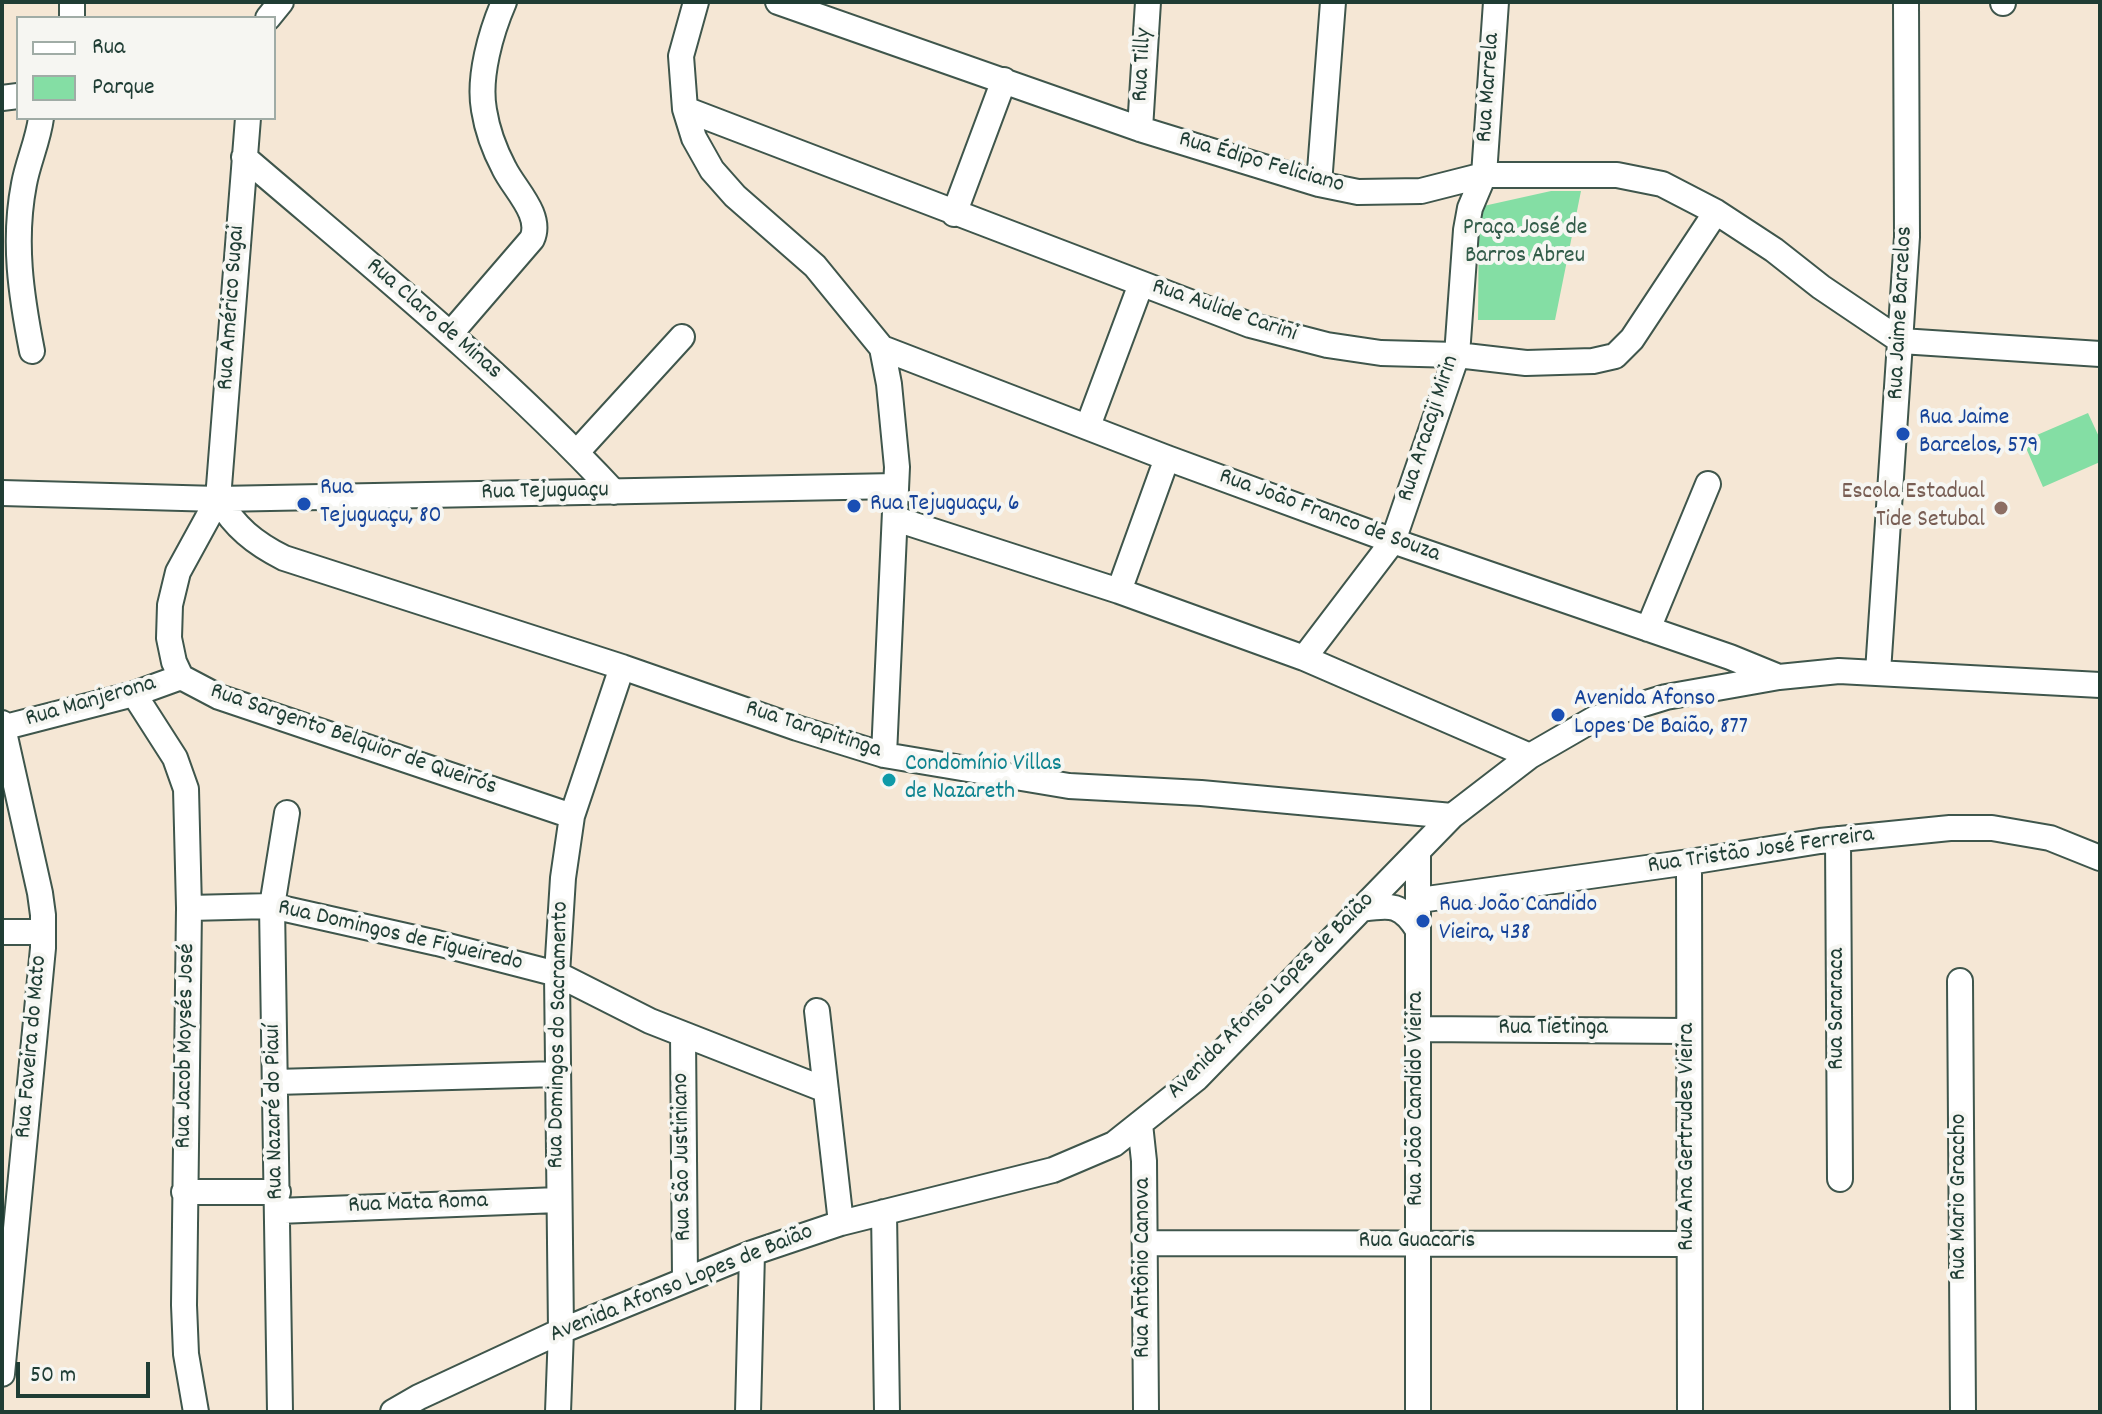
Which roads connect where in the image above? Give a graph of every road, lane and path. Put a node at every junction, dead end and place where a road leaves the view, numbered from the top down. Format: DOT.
graph roads {
  1 [pos="504,2"];
  2 [pos="696,2"];
  3 [pos="778,2"];
  4 [pos="1148,2"];
  5 [pos="1333,2"];
  6 [pos="1496,2"];
  7 [pos="1906,2"];
  8 [pos="1004,80"];
  9 [pos="685,109"];
  10 [pos="40,120"];
  11 [pos="248,120"];
  12 [pos="1140,129"];
  13 [pos="244,157"];
  14 [pos="1484,175"];
  15 [pos="1319,184"];
  16 [pos="1716,212"];
  17 [pos="954,214"];
  18 [pos="1141,284"];
  19 [pos="451,333"];
  20 [pos="682,337"];
  21 [pos="1901,341"];
  22 [pos="882,348"];
  23 [pos="32,351"];
  24 [pos="2100,354"];
  25 [pos="1457,355"];
  26 [pos="1088,426"];
  27 [pos="577,452"];
  28 [pos="1167,458"];
  29 [pos="1708,484"];
  30 [pos="896,486"];
  31 [pos="614,492"];
  32 [pos="2,493"];
  33 [pos="218,499"];
  34 [pos="896,519"];
  35 [pos="1393,541"];
  36 [pos="1119,591"];
  37 [pos="1648,629"];
  38 [pos="1730,657"];
  39 [pos="1304,658"];
  40 [pos="622,667"];
  41 [pos="1878,672"];
  42 [pos="181,677"];
  43 [pos="1779,677"];
  44 [pos="1733,685"];
  45 [pos="2100,685"];
  46 [pos="134,694"];
  47 [pos="2,726"];
  48 [pos="884,755"];
  49 [pos="1530,756"];
  50 [pos="287,813"];
  51 [pos="572,816"];
  52 [pos="1452,816"];
  53 [pos="1838,839"];
  54 [pos="1418,851"];
  55 [pos="2100,858"];
  56 [pos="1689,862"];
  57 [pos="1420,900"];
  58 [pos="272,906"];
  59 [pos="189,908"];
  60 [pos="1361,909"];
  61 [pos="1418,930"];
  62 [pos="2,932"];
  63 [pos="43,932"];
  64 [pos="557,974"];
  65 [pos="1960,981"];
  66 [pos="817,1011"];
  67 [pos="1418,1029"];
  68 [pos="1688,1031"];
  69 [pos="683,1034"];
  70 [pos="557,1074"];
  71 [pos="276,1082"];
  72 [pos="826,1090"];
  73 [pos="1140,1124"];
  74 [pos="1840,1179"];
  75 [pos="184,1192"];
  76 [pos="558,1200"];
  77 [pos="278,1202"];
  78 [pos="884,1212"];
  79 [pos="841,1223"];
  80 [pos="1145,1243"];
  81 [pos="1418,1243"];
  82 [pos="1689,1244"];
  83 [pos="752,1253"];
  84 [pos="685,1279"];
  85 [pos="561,1331"];
  86 [pos="2,1374"];
  87 [pos="419,1404"];
  88 [pos="196,1412"];
  89 [pos="280,1412"];
  90 [pos="393,1412"];
  91 [pos="558,1412"];
  92 [pos="748,1412"];
  93 [pos="887,1412"];
  94 [pos="1146,1412"];
  95 [pos="1418,1412"];
  96 [pos="1690,1412"];
  97 [pos="1963,1412"];
  1 -- 19 [label="street"];
  2 -- 9 [label="street"];
  3 -- 8 [label="street, Rua Édipo Feliciano"];
  4 -- 12 [label="street, Rua Tilly"];
  5 -- 15 [label="street"];
  6 -- 14 [label="street, Rua Marrela"];
  7 -- 21 [label="street, Rua Jaime Barcelos"];
  8 -- 12 [label="street, Rua Édipo Feliciano"];
  8 -- 17 [label="street"];
  9 -- 17 [label="street, Rua Aulide Carini"];
  9 -- 22 [label="street"];
  10 -- 23 [label="street"];
  11 -- 13 [label="street, Rua Américo Sugai"];
  12 -- 15 [label="street, Rua Édipo Feliciano"];
  13 -- 19 [label="street, Rua Claro de Minas"];
  13 -- 33 [label="street, Rua Américo Sugai"];
  14 -- 15 [label="street, Rua Édipo Feliciano"];
  14 -- 16 [label="street, Rua Édipo Feliciano"];
  14 -- 25 [label="street, Rua Aracaji Mirin"];
  16 -- 21 [label="street, Rua Édipo Feliciano"];
  16 -- 25 [label="street, Rua Aulide Carini"];
  17 -- 18 [label="street, Rua Aulide Carini"];
  18 -- 25 [label="street, Rua Aulide Carini"];
  18 -- 26 [label="street"];
  19 -- 27 [label="street, Rua Claro de Minas"];
  20 -- 27 [label="street"];
  21 -- 24 [label="street"];
  21 -- 41 [label="street, Rua Jaime Barcelos"];
  22 -- 26 [label="street, Rua João Franco de Souza"];
  22 -- 30 [label="street"];
  25 -- 35 [label="street, Rua Aracaji Mirin"];
  26 -- 28 [label="street, Rua João Franco de Souza"];
  27 -- 31 [label="street, Rua Claro de Minas"];
  28 -- 35 [label="street, Rua João Franco de Souza"];
  28 -- 36 [label="street"];
  29 -- 37 [label="street"];
  30 -- 31 [label="street, Rua Tejuguaçu"];
  30 -- 34 [label="street"];
  31 -- 33 [label="street, Rua Tejuguaçu"];
  32 -- 33 [label="street, Rua Tejuguaçu"];
  33 -- 40 [label="street, Rua Tarapitinga"];
  33 -- 42 [label="street, Rua Sargento Belquior de Queirós"];
  34 -- 36 [label="street"];
  34 -- 48 [label="street"];
  35 -- 37 [label="street, Rua João Franco de Souza"];
  35 -- 39 [label="street, Rua Aracaji Mirin"];
  36 -- 39 [label="street"];
  37 -- 38 [label="street, Rua João Franco de Souza"];
  38 -- 43 [label="street, Rua João Franco de Souza"];
  38 -- 44 [label="street"];
  39 -- 49 [label="street"];
  40 -- 48 [label="street, Rua Tarapitinga"];
  40 -- 51 [label="street, Rua Domingos do Sacramento"];
  41 -- 43 [label="street, Avenida Afonso Lopes de Baião"];
  41 -- 45 [label="street, Avenida Afonso Lopes de Baião"];
  42 -- 46 [label="street, Rua Manjerona"];
  42 -- 51 [label="street, Rua Sargento Belquior de Queirós"];
  43 -- 44 [label="street, Avenida Afonso Lopes de Baião"];
  44 -- 49 [label="street, Avenida Afonso Lopes de Baião"];
  46 -- 47 [label="street, Rua Manjerona"];
  46 -- 59 [label="street, Rua Jacob Moysés José"];
  47 -- 63 [label="street, Rua Faveira do Mato"];
  48 -- 52 [label="street, Rua Tarapitinga"];
  49 -- 52 [label="street, Avenida Afonso Lopes de Baião"];
  50 -- 58 [label="street, Rua Nazaré do Piauí"];
  51 -- 64 [label="street, Rua Domingos do Sacramento"];
  52 -- 54 [label="street, Avenida Afonso Lopes de Baião"];
  53 -- 55 [label="street, Rua Tristão José Ferreira"];
  53 -- 56 [label="street, Rua Tristão José Ferreira"];
  53 -- 74 [label="street, Rua Sararaca"];
  54 -- 57 [label="street, Rua João Candido Vieira"];
  54 -- 60 [label="street, Avenida Afonso Lopes de Baião"];
  56 -- 57 [label="street, Rua Tristão José Ferreira"];
  56 -- 68 [label="street, Rua Ana Gertrudes Vieira"];
  57 -- 61 [label="street, Rua João Candido Vieira"];
  58 -- 59 [label="street, Rua Domingos de Figueiredo"];
  58 -- 64 [label="street, Rua Domingos de Figueiredo"];
  58 -- 71 [label="street, Rua Nazaré do Piauí"];
  59 -- 75 [label="street, Rua Jacob Moysés José"];
  60 -- 61 [label="street"];
  60 -- 73 [label="street, Avenida Afonso Lopes de Baião"];
  61 -- 67 [label="street, Rua João Candido Vieira"];
  62 -- 63 [label="street"];
  63 -- 86 [label="street, Rua Faveira do Mato"];
  64 -- 69 [label="street, Rua Domingos de Figueiredo"];
  64 -- 70 [label="street, Rua Domingos do Sacramento"];
  65 -- 97 [label="street, Rua Mario Graccho"];
  66 -- 72 [label="street"];
  67 -- 68 [label="street, Rua Tietinga"];
  67 -- 81 [label="street, Rua João Candido Vieira"];
  68 -- 82 [label="street, Rua Ana Gertrudes Vieira"];
  69 -- 72 [label="street, Rua Domingos de Figueiredo"];
  69 -- 84 [label="street, Rua São Justiniano"];
  70 -- 71 [label="street"];
  70 -- 76 [label="street, Rua Domingos do Sacramento"];
  71 -- 77 [label="street, Rua Nazaré do Piauí"];
  72 -- 79 [label="street"];
  73 -- 78 [label="street, Avenida Afonso Lopes de Baião"];
  73 -- 80 [label="street, Rua Antônio Canova"];
  75 -- 77 [label="street, Rua Mata Roma"];
  75 -- 88 [label="street, Rua Jacob Moysés José"];
  76 -- 77 [label="street, Rua Mata Roma"];
  76 -- 85 [label="street, Rua Domingos do Sacramento"];
  77 -- 89 [label="street, Rua Nazaré do Piauí"];
  78 -- 79 [label="street, Avenida Afonso Lopes de Baião"];
  78 -- 93 [label="street"];
  79 -- 83 [label="street, Avenida Afonso Lopes de Baião"];
  80 -- 81 [label="street, Rua Guacaris"];
  80 -- 94 [label="street, Rua Antônio Canova"];
  81 -- 82 [label="street, Rua Guacaris"];
  81 -- 95 [label="street, Rua João Candido Vieira"];
  82 -- 96 [label="street, Rua Ana Gertrudes Vieira"];
  83 -- 84 [label="street, Avenida Afonso Lopes de Baião"];
  83 -- 92 [label="street"];
  84 -- 85 [label="street, Avenida Afonso Lopes de Baião"];
  85 -- 87 [label="street, Avenida Afonso Lopes de Baião"];
  85 -- 91 [label="street, Rua Domingos do Sacramento"];
  87 -- 90 [label="street, Avenida Afonso Lopes de Baião"];
}
